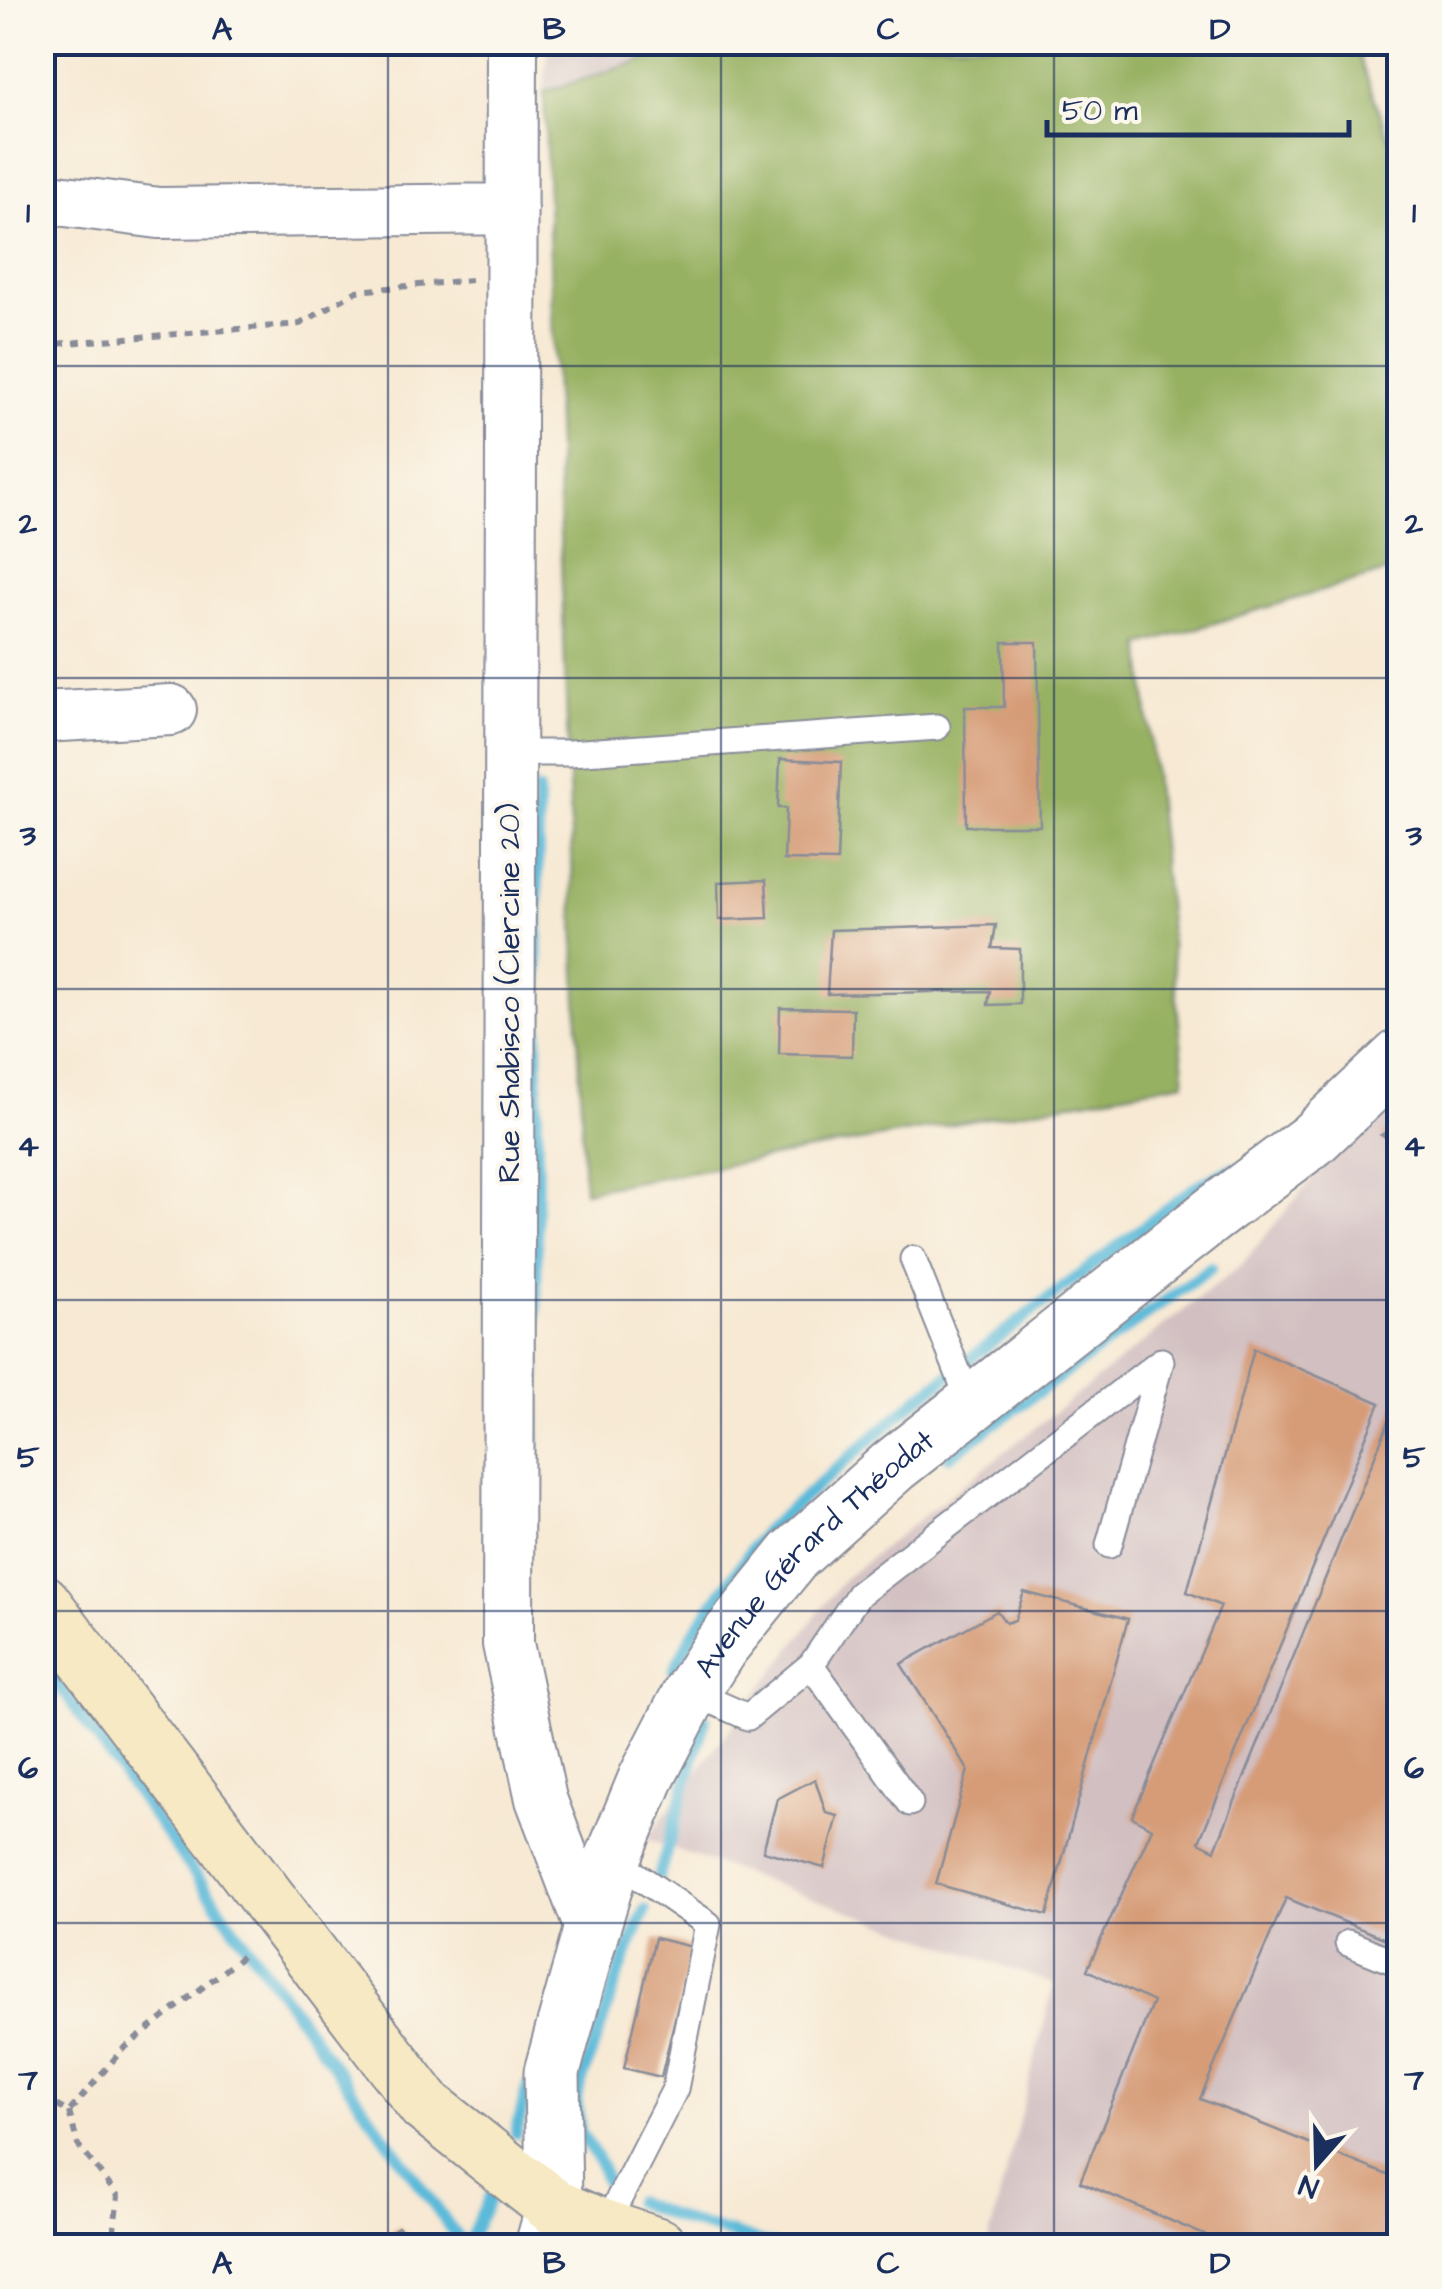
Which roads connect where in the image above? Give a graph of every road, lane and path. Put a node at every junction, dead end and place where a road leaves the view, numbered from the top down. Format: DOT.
graph roads {
  1 [pos="512,42"];
  2 [pos="42,198"];
  3 [pos="512,209"];
  4 [pos="512,276"];
  5 [pos="42,345"];
  6 [pos="171,710"];
  7 [pos="42,718"];
  8 [pos="937,727"];
  9 [pos="509,753"];
  10 [pos="1400,1057"];
  11 [pos="913,1258"];
  12 [pos="971,1405"];
  13 [pos="1109,1545"];
  14 [pos="42,1602"];
  15 [pos="811,1665"];
  16 [pos="691,1692"];
  17 [pos="910,1802"];
  18 [pos="614,1859"];
  19 [pos="285,1924"];
  20 [pos="591,1931"];
  21 [pos="1348,1944"];
  22 [pos="1400,1964"];
  23 [pos="42,2098"];
  24 [pos="70,2112"];
  25 [pos="548,2227"];
  26 [pos="604,2228"];
  27 [pos="112,2246"];
  28 [pos="659,2246"];
  1 -- 3 [label="street, Rue Shabisco (Clercine 20)"];
  2 -- 3 [label="street"];
  3 -- 4 [label="street, Rue Shabisco (Clercine 20)"];
  4 -- 5 [label="path"];
  4 -- 9 [label="street, Rue Shabisco (Clercine 20)"];
  6 -- 7 [label="street"];
  8 -- 9 [label="lane"];
  9 -- 20 [label="street, Rue Shabisco (Clercine 20)"];
  10 -- 12 [label="street, Avenue Gérard Théodat"];
  11 -- 12 [label="lane"];
  12 -- 16 [label="street, Avenue Gérard Théodat"];
  13 -- 15 [label="lane"];
  14 -- 19 [label="main road"];
  15 -- 16 [label="lane"];
  15 -- 17 [label="lane"];
  16 -- 18 [label="street, Avenue Gérard Théodat"];
  18 -- 20 [label="street, Avenue Gérard Théodat"];
  18 -- 26 [label="lane"];
  19 -- 24 [label="path"];
  19 -- 25 [label="main road"];
  20 -- 25 [label="street, Avenue Gérard Théodat"];
  21 -- 22 [label="lane"];
  23 -- 24 [label="path"];
  24 -- 27 [label="path"];
  25 -- 26 [label="main road"];
  26 -- 28 [label="main road"];
}
